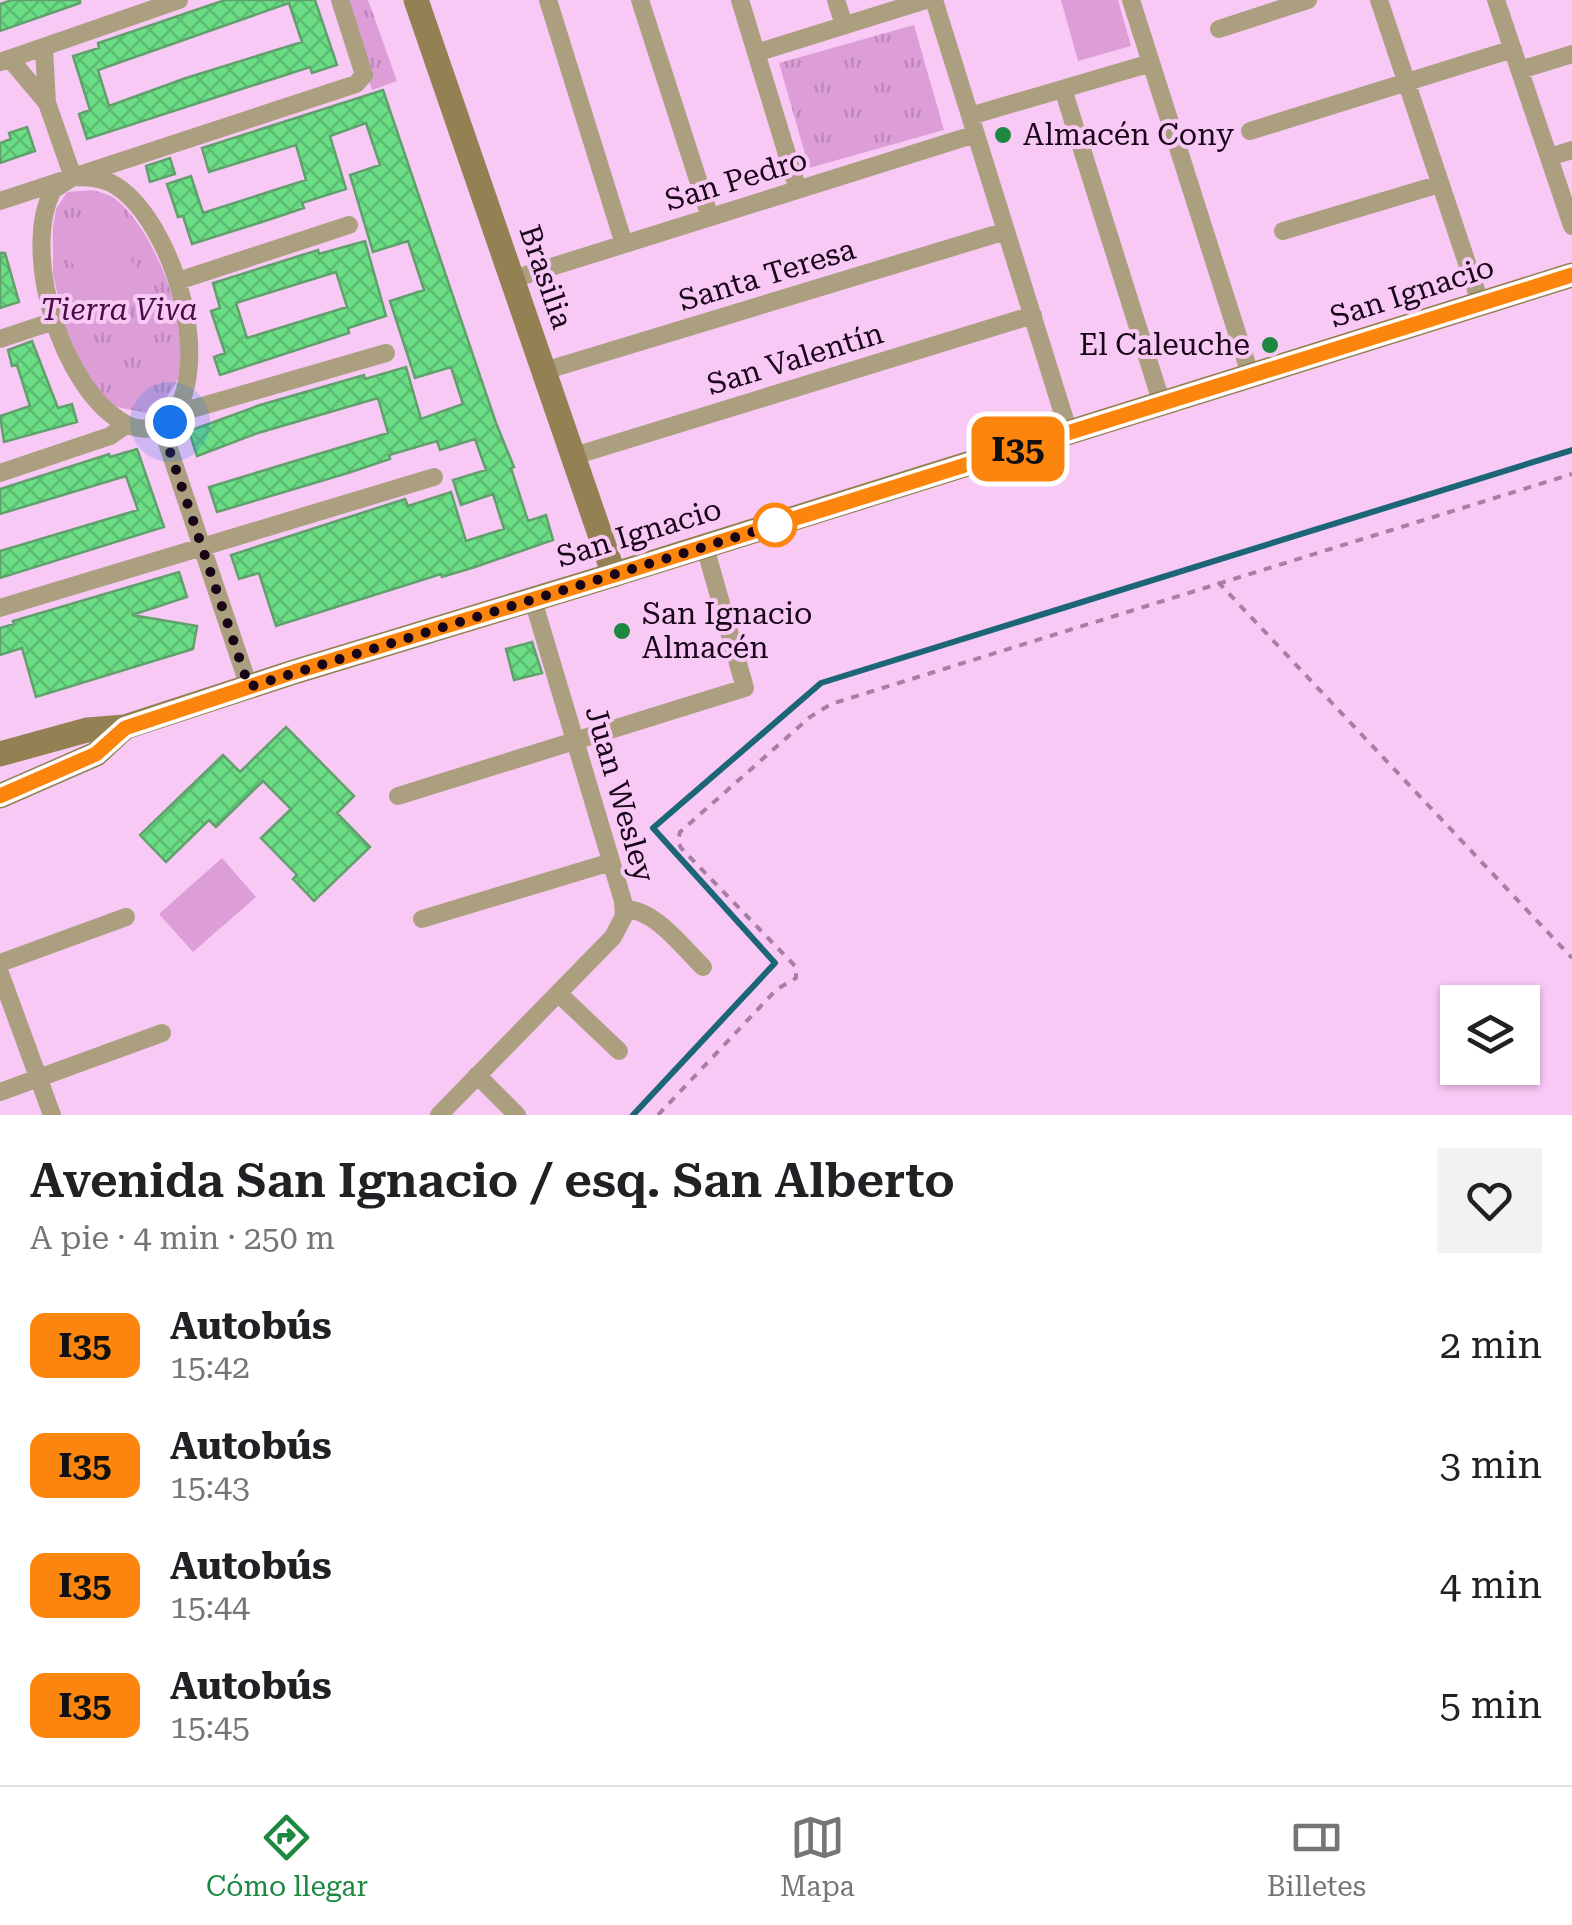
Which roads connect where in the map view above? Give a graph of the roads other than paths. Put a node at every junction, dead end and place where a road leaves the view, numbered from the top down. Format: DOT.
graph roads {
  1 [pos="179,0"];
  2 [pos="340,0"];
  3 [pos="416,0"];
  4 [pos="548,0"];
  5 [pos="640,0"];
  6 [pos="740,0"];
  7 [pos="836,0"];
  8 [pos="926,0"];
  9 [pos="934,0"];
  10 [pos="1131,0"];
  11 [pos="1308,0"];
  12 [pos="1379,0"];
  13 [pos="1496,0"];
  14 [pos="844,26"];
  15 [pos="1219,29"];
  16 [pos="44,48"];
  17 [pos="1513,49"];
  18 [pos="756,52"];
  19 [pos="1572,54"];
  20 [pos="5,61"];
  21 [pos="1151,63"];
  22 [pos="1520,70"];
  23 [pos="1406,82"];
  24 [pos="1063,88"];
  25 [pos="47,103"];
  26 [pos="973,125"];
  27 [pos="1250,131"];
  28 [pos="1572,150"];
  29 [pos="1549,156"];
  30 [pos="73,178"];
  31 [pos="1440,184"];
  32 [pos="798,190"];
  33 [pos="0,201"];
  34 [pos="710,218"];
  35 [pos="349,224"];
  36 [pos="1572,226"];
  37 [pos="1283,230"];
  38 [pos="1006,231"];
  39 [pos="624,244"];
  40 [pos="1572,275"];
  41 [pos="513,279"];
  42 [pos="178,280"];
  43 [pos="1481,306"];
  44 [pos="1033,315"];
  45 [pos="54,322"];
  46 [pos="0,339"];
  47 [pos="386,353"];
  48 [pos="544,372"];
  49 [pos="1251,377"];
  50 [pos="1162,404"];
  51 [pos="178,413"];
  52 [pos="126,426"];
  53 [pos="162,428"];
  54 [pos="1069,433"];
  55 [pos="574,456"];
  56 [pos="0,473"];
  57 [pos="434,476"];
  58 [pos="704,546"];
  59 [pos="202,548"];
  60 [pos="614,575"];
  61 [pos="533,600"];
  62 [pos="0,608"];
  63 [pos="249,687"];
  64 [pos="125,728"];
  65 [pos="575,741"];
  66 [pos="0,754"];
  67 [pos="0,796"];
  68 [pos="398,796"];
  69 [pos="612,862"];
  70 [pos="624,910"];
  71 [pos="126,917"];
  72 [pos="422,919"];
  73 [pos="0,964"];
  74 [pos="703,968"];
  75 [pos="0,973"];
  76 [pos="558,993"];
  77 [pos="162,1033"];
  78 [pos="619,1051"];
  79 [pos="477,1075"];
  80 [pos="38,1078"];
  81 [pos="0,1092"];
  82 [pos="52,1115"];
  83 [pos="438,1115"];
  84 [pos="517,1115"];
  1 -- 16 [label="street"];
  2 -- 30 [label="street"];
  3 -- 41 [label="main road, Brasilia"];
  4 -- 39 [label="street"];
  5 -- 34 [label="street"];
  6 -- 18 [label="street"];
  7 -- 14 [label="street"];
  8 -- 14 [label="street"];
  9 -- 26 [label="street"];
  10 -- 21 [label="street"];
  11 -- 15 [label="street"];
  12 -- 23 [label="street"];
  13 -- 17 [label="street"];
  14 -- 18 [label="street"];
  16 -- 20 [label="street"];
  16 -- 25 [label="street"];
  17 -- 22 [label="street"];
  17 -- 23 [label="street"];
  18 -- 32 [label="street"];
  19 -- 22 [label="street"];
  20 -- 25 [label="street"];
  21 -- 24 [label="street, San Pedro"];
  21 -- 49 [label="street"];
  22 -- 29 [label="street"];
  23 -- 27 [label="street"];
  23 -- 31 [label="street"];
  24 -- 26 [label="street, San Pedro"];
  24 -- 50 [label="street"];
  25 -- 30 [label="street"];
  26 -- 32 [label="street, San Pedro"];
  26 -- 38 [label="street"];
  28 -- 29 [label="street"];
  29 -- 36 [label="street"];
  30 -- 33 [label="street"];
  30 -- 42 [label="street"];
  30 -- 45 [label="street"];
  31 -- 37 [label="street"];
  31 -- 43 [label="street"];
  32 -- 34 [label="street, San Pedro"];
  34 -- 39 [label="street, San Pedro"];
  35 -- 42 [label="street"];
  38 -- 44 [label="street"];
  38 -- 48 [label="street, Santa Teresa"];
  39 -- 41 [label="street, San Pedro"];
  40 -- 43 [label="main road, San Ignacio"];
  41 -- 48 [label="main road, Brasilia"];
  42 -- 51 [label="street"];
  43 -- 49 [label="main road, San Ignacio"];
  44 -- 54 [label="street"];
  44 -- 55 [label="street, San Valentín"];
  45 -- 46 [label="street"];
  45 -- 52 [label="street"];
  47 -- 51 [label="street"];
  48 -- 55 [label="main road, Brasilia"];
  49 -- 50 [label="main road, San Ignacio"];
  50 -- 54 [label="main road, San Ignacio"];
  51 -- 53 [label="street"];
  52 -- 53 [label="street"];
  52 -- 56 [label="street"];
  53 -- 59 [label="street"];
  54 -- 58 [label="main road, San Ignacio"];
  55 -- 60 [label="main road, Brasilia"];
  57 -- 59 [label="street"];
  58 -- 60 [label="main road, San Ignacio"];
  58 -- 65 [label="street"];
  59 -- 62 [label="street"];
  59 -- 63 [label="street"];
  60 -- 61 [label="main road, San Ignacio"];
  61 -- 63 [label="main road, San Ignacio"];
  61 -- 65 [label="street, Juan Wesley"];
  63 -- 64 [label="main road, San Ignacio"];
  64 -- 66 [label="main road"];
  64 -- 67 [label="main road"];
  65 -- 68 [label="street"];
  65 -- 69 [label="street, Juan Wesley"];
  69 -- 70 [label="street, Juan Wesley"];
  69 -- 72 [label="street"];
  70 -- 74 [label="street"];
  70 -- 76 [label="street, Juan Wesley"];
  71 -- 73 [label="street"];
  75 -- 80 [label="street"];
  76 -- 78 [label="street"];
  76 -- 79 [label="street, Juan Wesley"];
  77 -- 80 [label="street"];
  79 -- 83 [label="street, Juan Wesley"];
  79 -- 84 [label="street"];
  80 -- 81 [label="street"];
  80 -- 82 [label="street"];
}
